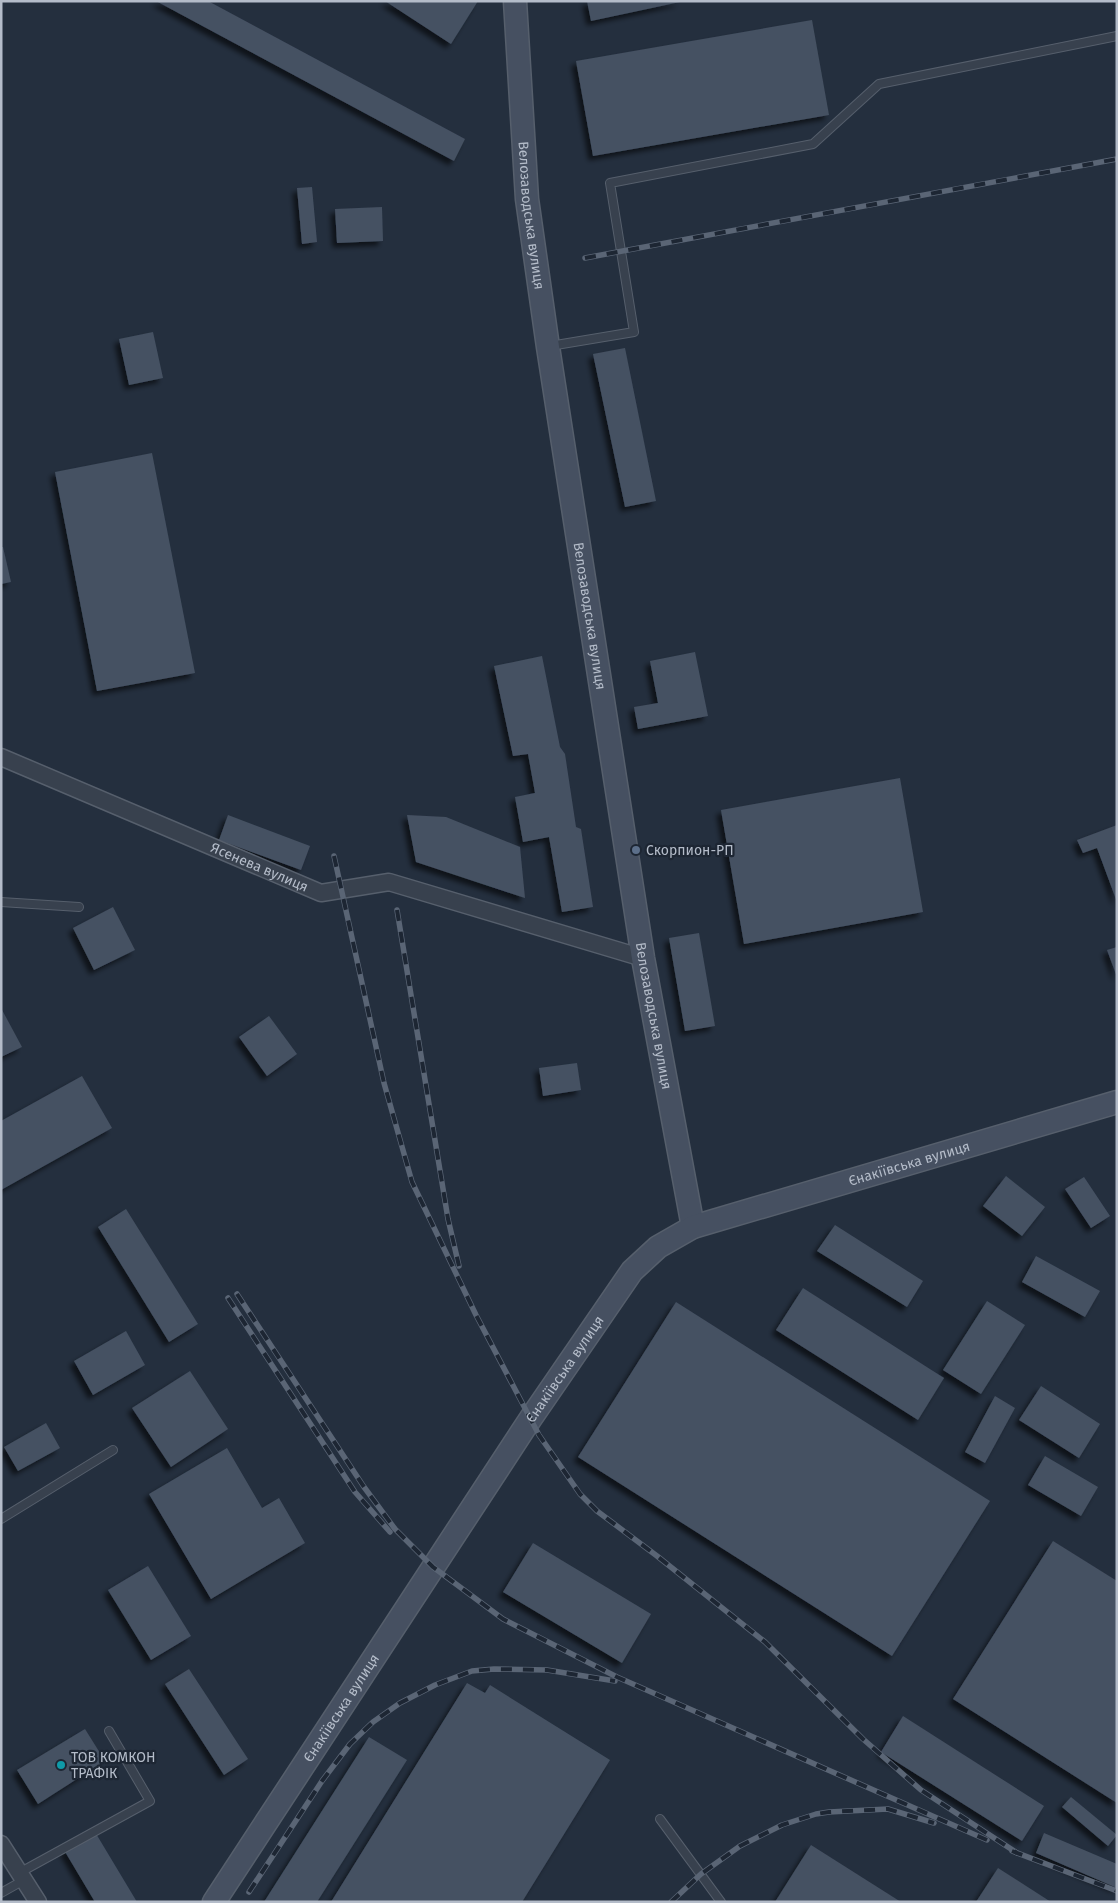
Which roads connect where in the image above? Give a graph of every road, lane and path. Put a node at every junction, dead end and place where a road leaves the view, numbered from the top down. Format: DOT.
graph roads {
  1 [pos="515,1"];
  2 [pos="1117,36"];
  3 [pos="548,347"];
  4 [pos="1,757"];
  5 [pos="1,902"];
  6 [pos="79,907"];
  7 [pos="643,958"];
  8 [pos="1117,1102"];
  9 [pos="693,1227"];
  10 [pos="113,1450"];
  11 [pos="1,1519"];
  12 [pos="109,1731"];
  13 [pos="660,1819"];
  14 [pos="1,1844"];
  15 [pos="22,1876"];
  16 [pos="1,1893"];
  17 [pos="38,1902"];
  18 [pos="214,1902"];
  19 [pos="721,1902"];
  1 -- 3 [label="street, Велозаводська вулиця"];
  2 -- 3 [label="lane"];
  3 -- 7 [label="street, Велозаводська вулиця"];
  4 -- 7 [label="street, Ясенева вулиця"];
  5 -- 6 [label="lane"];
  7 -- 9 [label="street, Велозаводська вулиця"];
  8 -- 9 [label="street, Єнакіївська вулиця"];
  9 -- 18 [label="street, Єнакіївська вулиця"];
  10 -- 11 [label="lane"];
  12 -- 15 [label="lane"];
  13 -- 19 [label="lane"];
  14 -- 15 [label="street"];
  15 -- 16 [label="lane"];
  15 -- 17 [label="street"];
}
